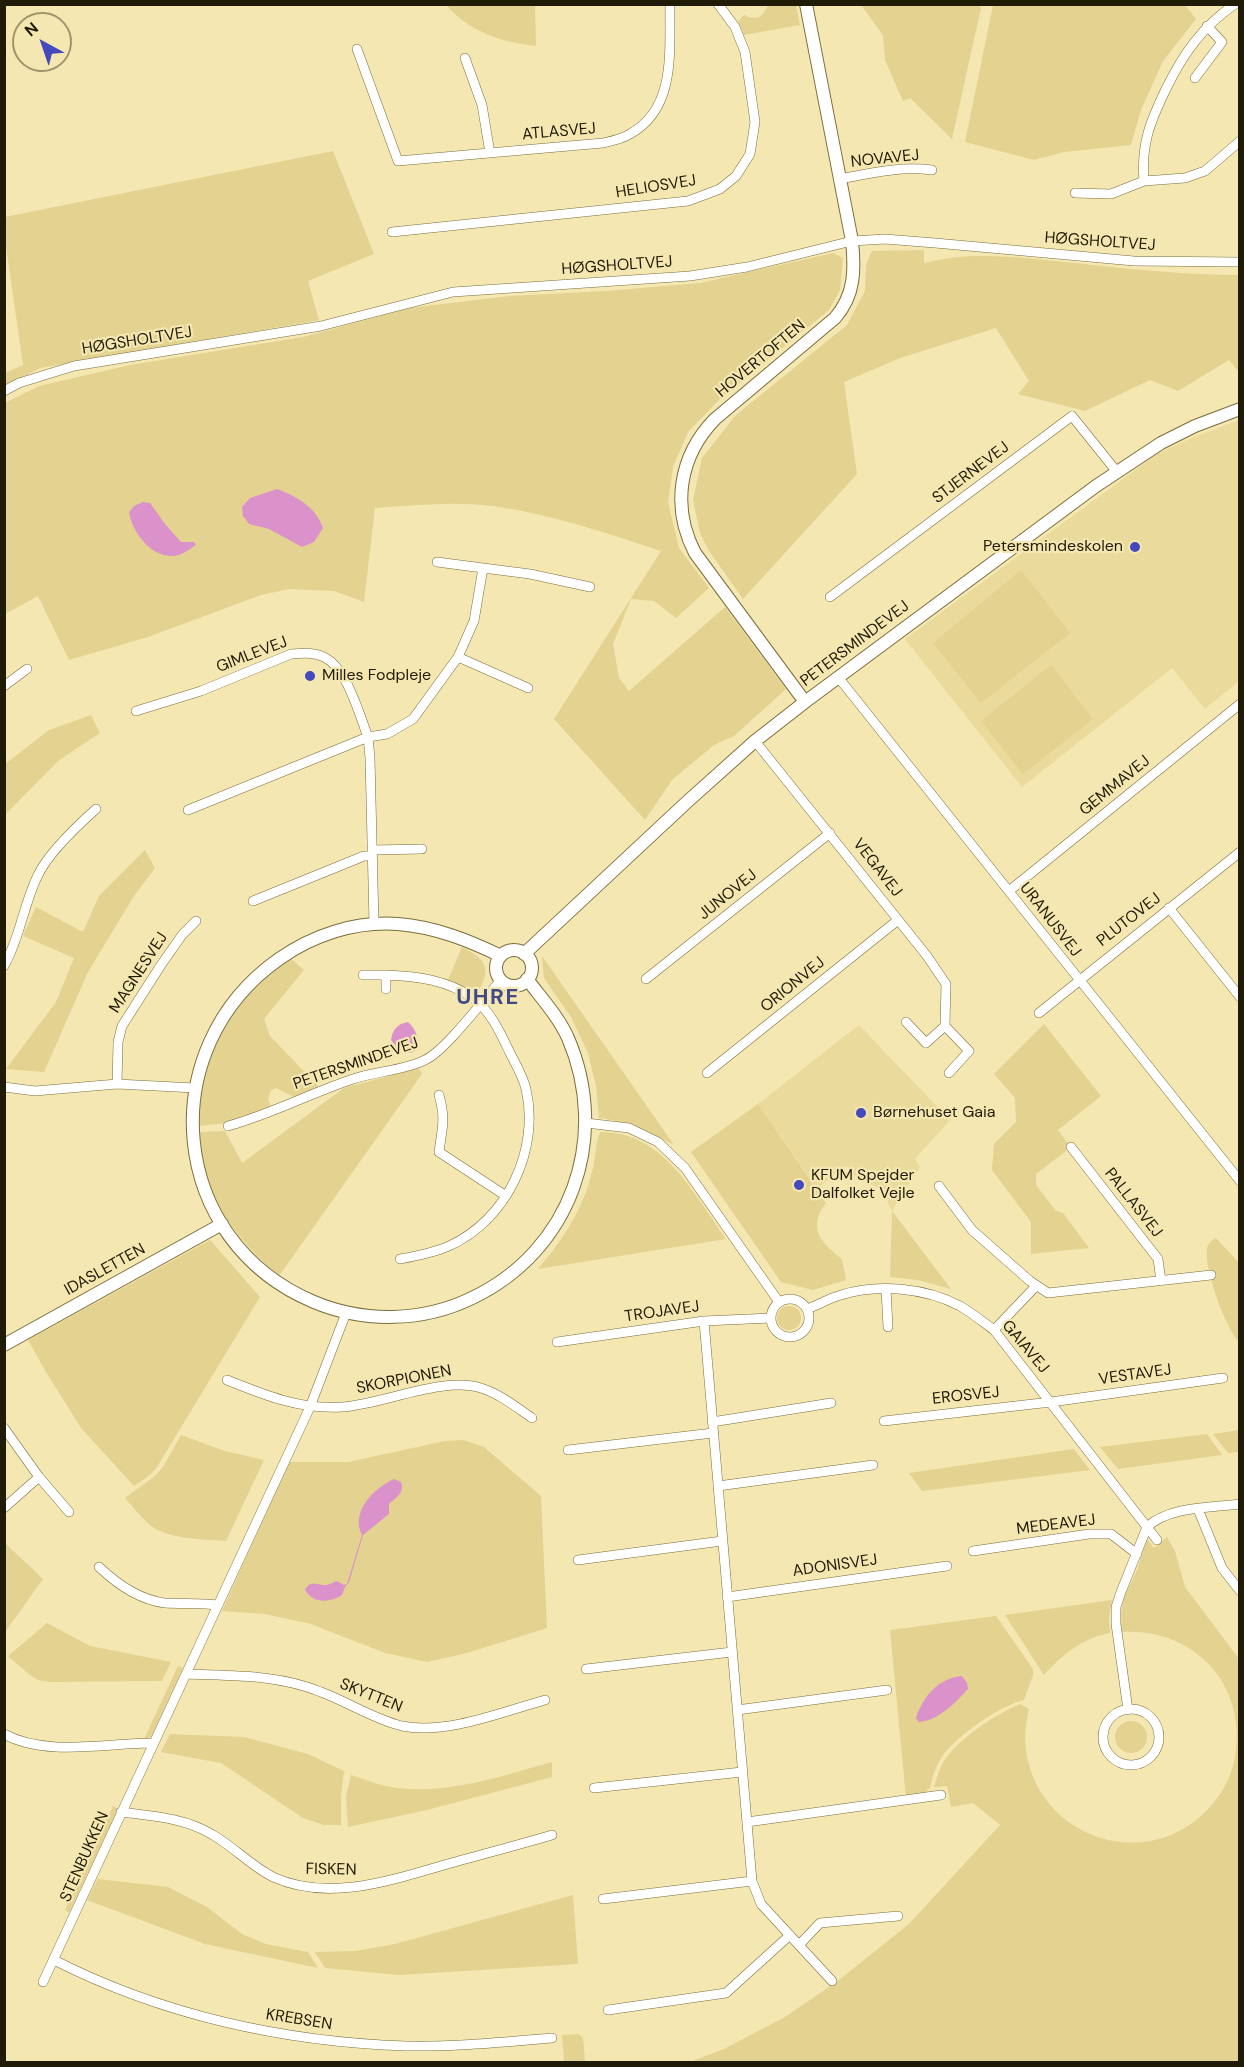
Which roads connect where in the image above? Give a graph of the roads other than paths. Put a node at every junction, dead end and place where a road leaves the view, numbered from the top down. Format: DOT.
graph roads {
  1 [pos="669,4"];
  2 [pos="718,4"];
  3 [pos="1235,4"];
  4 [pos="807,5"];
  5 [pos="1207,26"];
  6 [pos="357,49"];
  7 [pos="465,58"];
  8 [pos="1195,78"];
  9 [pos="1239,141"];
  10 [pos="490,153"];
  11 [pos="932,170"];
  12 [pos="840,179"];
  13 [pos="1144,181"];
  14 [pos="1075,193"];
  15 [pos="392,232"];
  16 [pos="852,241"];
  17 [pos="1239,262"];
  18 [pos="4,391"];
  19 [pos="1239,409"];
  20 [pos="1117,472"];
  21 [pos="437,562"];
  22 [pos="483,568"];
  23 [pos="590,587"];
  24 [pos="830,597"];
  25 [pos="458,657"];
  26 [pos="27,669"];
  27 [pos="838,677"];
  28 [pos="4,686"];
  29 [pos="528,688"];
  30 [pos="805,702"];
  31 [pos="1239,704"];
  32 [pos="136,711"];
  33 [pos="368,738"];
  34 [pos="755,741"];
  35 [pos="96,809"];
  36 [pos="188,810"];
  37 [pos="830,833"];
  38 [pos="422,849"];
  39 [pos="1239,852"];
  40 [pos="372,853"];
  41 [pos="1009,891"];
  42 [pos="254,901"];
  43 [pos="1169,908"];
  44 [pos="898,920"];
  45 [pos="196,921"];
  46 [pos="374,924"];
  47 [pos="524,954"];
  48 [pos="501,956"];
  49 [pos="4,966"];
  50 [pos="363,975"];
  51 [pos="386,975"];
  52 [pos="527,979"];
  53 [pos="646,979"];
  54 [pos="501,980"];
  55 [pos="1078,980"];
  56 [pos="386,989"];
  57 [pos="1239,997"];
  58 [pos="480,1004"];
  59 [pos="1039,1013"];
  60 [pos="906,1022"];
  61 [pos="945,1026"];
  62 [pos="707,1073"];
  63 [pos="949,1073"];
  64 [pos="117,1084"];
  65 [pos="4,1087"];
  66 [pos="195,1088"];
  67 [pos="439,1095"];
  68 [pos="586,1123"];
  69 [pos="228,1126"];
  70 [pos="1071,1147"];
  71 [pos="1239,1181"];
  72 [pos="939,1186"];
  73 [pos="506,1196"];
  74 [pos="222,1224"];
  75 [pos="400,1259"];
  76 [pos="1211,1275"];
  77 [pos="1161,1281"];
  78 [pos="1036,1286"];
  79 [pos="886,1289"];
  80 [pos="779,1302"];
  81 [pos="807,1309"];
  82 [pos="346,1313"];
  83 [pos="771,1318"];
  84 [pos="704,1322"];
  85 [pos="888,1328"];
  86 [pos="994,1330"];
  87 [pos="557,1342"];
  88 [pos="4,1345"];
  89 [pos="1223,1378"];
  90 [pos="227,1380"];
  91 [pos="1051,1402"];
  92 [pos="831,1403"];
  93 [pos="310,1407"];
  94 [pos="532,1418"];
  95 [pos="884,1421"];
  96 [pos="712,1422"];
  97 [pos="4,1428"];
  98 [pos="713,1433"];
  99 [pos="568,1450"];
  100 [pos="873,1465"];
  101 [pos="39,1477"];
  102 [pos="718,1486"];
  103 [pos="1239,1504"];
  104 [pos="4,1508"];
  105 [pos="1198,1509"];
  106 [pos="69,1512"];
  107 [pos="1147,1527"];
  108 [pos="1157,1540"];
  109 [pos="722,1541"];
  110 [pos="973,1551"];
  111 [pos="1137,1554"];
  112 [pos="578,1560"];
  113 [pos="947,1566"];
  114 [pos="99,1567"];
  115 [pos="1239,1591"];
  116 [pos="727,1597"];
  117 [pos="218,1605"];
  118 [pos="732,1652"];
  119 [pos="585,1669"];
  120 [pos="186,1674"];
  121 [pos="887,1690"];
  122 [pos="545,1700"];
  123 [pos="737,1710"];
  124 [pos="1128,1710"];
  125 [pos="4,1734"];
  126 [pos="153,1743"];
  127 [pos="742,1772"];
  128 [pos="594,1788"];
  129 [pos="941,1795"];
  130 [pos="121,1812"];
  131 [pos="747,1822"];
  132 [pos="552,1835"];
  133 [pos="752,1881"];
  134 [pos="603,1899"];
  135 [pos="898,1916"];
  136 [pos="790,1935"];
  137 [pos="799,1945"];
  138 [pos="54,1960"];
  139 [pos="832,1981"];
  140 [pos="43,1982"];
  141 [pos="608,2010"];
  142 [pos="552,2038"];
  1 -- 10 [label="street, ATLASVEJ"];
  2 -- 15 [label="street, HELIOSVEJ"];
  3 -- 5 [label="street"];
  4 -- 12 [label="street, HOVERTOFTEN"];
  5 -- 8 [label="street"];
  5 -- 13 [label="street"];
  6 -- 10 [label="street, ATLASVEJ"];
  7 -- 10 [label="street"];
  9 -- 13 [label="street"];
  11 -- 12 [label="street, NOVAVEJ"];
  12 -- 16 [label="street, HOVERTOFTEN"];
  13 -- 14 [label="street"];
  16 -- 17 [label="street, HØGSHOLTVEJ"];
  16 -- 18 [label="street, HØGSHOLTVEJ"];
  16 -- 30 [label="street, HOVERTOFTEN"];
  19 -- 20 [label="street, PETERSMINDEVEJ"];
  20 -- 24 [label="street, STJERNEVEJ"];
  20 -- 27 [label="street, PETERSMINDEVEJ"];
  21 -- 22 [label="street"];
  22 -- 23 [label="street"];
  22 -- 25 [label="street"];
  25 -- 29 [label="street"];
  25 -- 33 [label="street"];
  26 -- 28 [label="street"];
  27 -- 30 [label="street, PETERSMINDEVEJ"];
  27 -- 41 [label="street, URANUSVEJ"];
  30 -- 34 [label="street, PETERSMINDEVEJ"];
  31 -- 41 [label="street, GEMMAVEJ"];
  32 -- 33 [label="street, GIMLEVEJ"];
  33 -- 36 [label="street"];
  33 -- 40 [label="street, GIMLEVEJ"];
  34 -- 37 [label="street, VEGAVEJ"];
  34 -- 47 [label="street, PETERSMINDEVEJ"];
  35 -- 49 [label="street"];
  37 -- 44 [label="street, VEGAVEJ"];
  37 -- 53 [label="street, JUNOVEJ"];
  38 -- 40 [label="street"];
  39 -- 43 [label="street, PLUTOVEJ"];
  40 -- 42 [label="street"];
  40 -- 46 [label="street, GIMLEVEJ"];
  41 -- 55 [label="street, URANUSVEJ"];
  43 -- 55 [label="street, PLUTOVEJ"];
  43 -- 57 [label="street"];
  44 -- 61 [label="street, VEGAVEJ"];
  44 -- 62 [label="street, ORIONVEJ"];
  45 -- 64 [label="street, MAGNESVEJ"];
  46 -- 48 [label="street"];
  46 -- 66 [label="street"];
  47 -- 48 [label="street"];
  47 -- 52 [label="street"];
  48 -- 54 [label="street"];
  50 -- 51 [label="street"];
  51 -- 56 [label="street"];
  51 -- 58 [label="street"];
  52 -- 54 [label="street"];
  52 -- 68 [label="street"];
  54 -- 58 [label="street, PETERSMINDEVEJ"];
  55 -- 59 [label="street, PLUTOVEJ"];
  55 -- 71 [label="street, URANUSVEJ"];
  58 -- 69 [label="street, PETERSMINDEVEJ"];
  58 -- 73 [label="street"];
  60 -- 61 [label="street"];
  61 -- 63 [label="street"];
  64 -- 65 [label="street"];
  64 -- 66 [label="street"];
  66 -- 74 [label="street"];
  67 -- 73 [label="street"];
  68 -- 80 [label="street"];
  68 -- 82 [label="street"];
  70 -- 77 [label="street, PALLASVEJ"];
  72 -- 78 [label="street"];
  73 -- 75 [label="street"];
  74 -- 82 [label="street"];
  74 -- 88 [label="street, IDASLETTEN"];
  76 -- 77 [label="street"];
  77 -- 78 [label="street"];
  78 -- 86 [label="street"];
  79 -- 81 [label="street, GAIAVEJ"];
  79 -- 85 [label="street"];
  79 -- 86 [label="street, GAIAVEJ"];
  80 -- 81 [label="street"];
  80 -- 83 [label="street"];
  81 -- 83 [label="street"];
  82 -- 93 [label="street, STENBUKKEN"];
  83 -- 84 [label="street, TROJAVEJ"];
  84 -- 87 [label="street, TROJAVEJ"];
  84 -- 96 [label="street"];
  86 -- 91 [label="street, GAIAVEJ"];
  89 -- 91 [label="street, VESTAVEJ"];
  90 -- 93 [label="street"];
  91 -- 95 [label="street, EROSVEJ"];
  91 -- 107 [label="street, GAIAVEJ"];
  92 -- 96 [label="street"];
  93 -- 94 [label="street, SKORPIONEN"];
  93 -- 117 [label="street, STENBUKKEN"];
  96 -- 98 [label="street"];
  97 -- 101 [label="street"];
  98 -- 99 [label="street"];
  98 -- 102 [label="street"];
  100 -- 102 [label="street"];
  101 -- 104 [label="street"];
  101 -- 106 [label="street"];
  102 -- 109 [label="street"];
  103 -- 105 [label="street"];
  105 -- 107 [label="street"];
  105 -- 115 [label="street"];
  107 -- 108 [label="street, GAIAVEJ"];
  107 -- 111 [label="street"];
  109 -- 112 [label="street"];
  109 -- 116 [label="street"];
  110 -- 111 [label="street, MEDEAVEJ"];
  111 -- 124 [label="street"];
  113 -- 116 [label="street, ADONISVEJ"];
  114 -- 117 [label="street"];
  116 -- 118 [label="street"];
  117 -- 120 [label="street, STENBUKKEN"];
  118 -- 119 [label="street"];
  118 -- 123 [label="street"];
  120 -- 122 [label="street, SKYTTEN"];
  120 -- 126 [label="street, STENBUKKEN"];
  121 -- 123 [label="street"];
  123 -- 127 [label="street"];
  124 -- 124 [label="street"];
  125 -- 126 [label="street"];
  126 -- 130 [label="street, STENBUKKEN"];
  127 -- 128 [label="street"];
  127 -- 131 [label="street"];
  129 -- 131 [label="street"];
  130 -- 132 [label="street, FISKEN"];
  130 -- 138 [label="street, STENBUKKEN"];
  131 -- 133 [label="street"];
  133 -- 134 [label="street"];
  133 -- 136 [label="street"];
  135 -- 137 [label="street"];
  136 -- 137 [label="street"];
  136 -- 141 [label="street"];
  137 -- 139 [label="street"];
  138 -- 140 [label="street, STENBUKKEN"];
  138 -- 142 [label="street, KREBSEN"];
}
